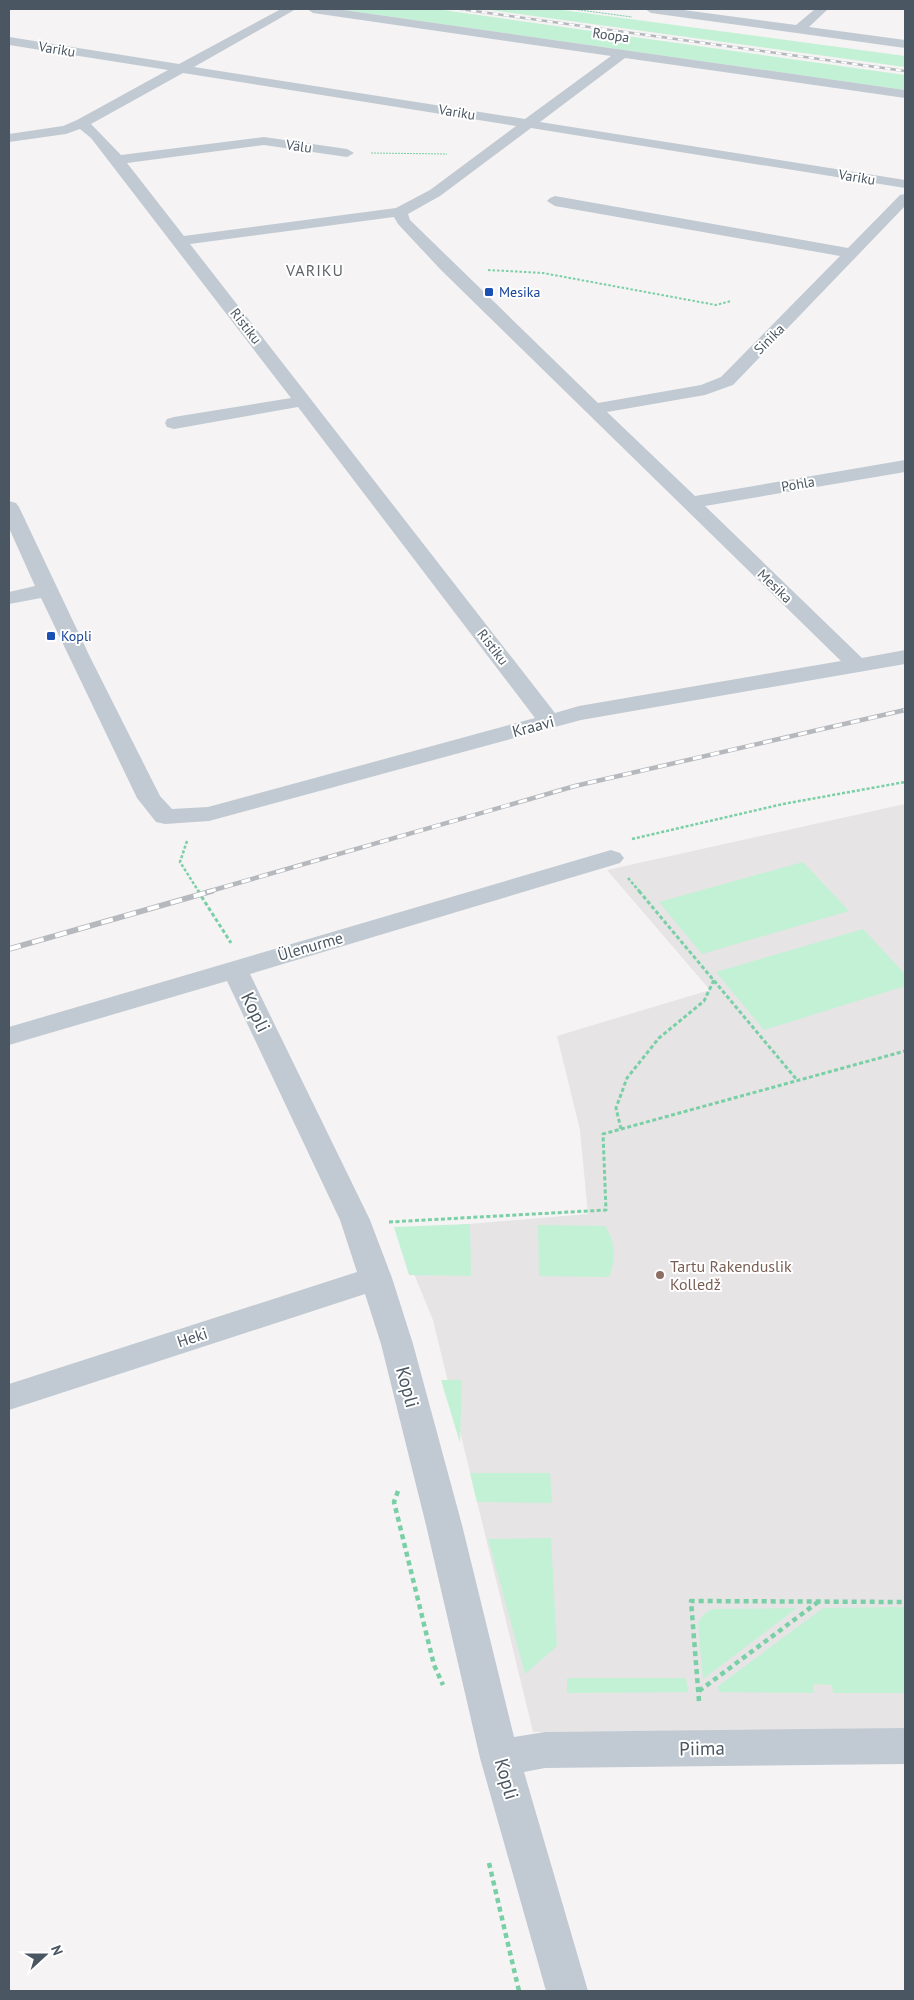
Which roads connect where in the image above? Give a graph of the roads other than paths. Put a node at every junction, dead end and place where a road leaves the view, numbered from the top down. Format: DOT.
graph roads {
  1 [pos="290,9"];
  2 [pos="313,9"];
  3 [pos="651,9"];
  4 [pos="822,9"];
  5 [pos="666,10"];
  6 [pos="799,29"];
  7 [pos="9,41"];
  8 [pos="905,44"];
  9 [pos="622,53"];
  10 [pos="180,68"];
  11 [pos="905,94"];
  12 [pos="82,123"];
  13 [pos="528,123"];
  14 [pos="9,138"];
  15 [pos="347,153"];
  16 [pos="117,160"];
  17 [pos="905,184"];
  18 [pos="905,198"];
  19 [pos="556,201"];
  20 [pos="400,212"];
  21 [pos="180,241"];
  22 [pos="852,253"];
  23 [pos="303,401"];
  24 [pos="594,409"];
  25 [pos="174,423"];
  26 [pos="905,466"];
  27 [pos="690,503"];
  28 [pos="9,507"];
  29 [pos="49,590"];
  30 [pos="9,598"];
  31 [pos="905,657"];
  32 [pos="857,665"];
  33 [pos="550,722"];
  34 [pos="620,849"];
  35 [pos="234,968"];
  36 [pos="9,1036"];
  37 [pos="376,1278"];
  38 [pos="9,1396"];
  39 [pos="905,1746"];
  40 [pos="500,1758"];
  41 [pos="567,1991"];
  1 -- 10 [label="street"];
  2 -- 9 [label="street, Roopa"];
  3 -- 5 [label="street"];
  4 -- 6 [label="street"];
  5 -- 6 [label="street"];
  6 -- 8 [label="street"];
  7 -- 10 [label="street, Variku"];
  9 -- 11 [label="street, Roopa"];
  9 -- 13 [label="street"];
  10 -- 12 [label="street"];
  10 -- 13 [label="street, Variku"];
  12 -- 14 [label="street"];
  12 -- 16 [label="street, Ristiku"];
  13 -- 17 [label="street, Variku"];
  13 -- 20 [label="street"];
  15 -- 16 [label="street, Välu"];
  16 -- 21 [label="street, Ristiku"];
  18 -- 22 [label="street, Sinika"];
  19 -- 22 [label="street"];
  20 -- 21 [label="street"];
  20 -- 24 [label="street, Mesika"];
  21 -- 23 [label="street, Ristiku"];
  22 -- 24 [label="street, Sinika"];
  23 -- 25 [label="street"];
  23 -- 33 [label="street, Ristiku"];
  24 -- 27 [label="street, Mesika"];
  26 -- 27 [label="street, Pohla"];
  27 -- 32 [label="street, Mesika"];
  28 -- 29 [label="street"];
  29 -- 30 [label="street"];
  29 -- 33 [label="street, Kraavi"];
  31 -- 32 [label="street, Kraavi"];
  32 -- 33 [label="street, Kraavi"];
  34 -- 35 [label="street, Ülenurme"];
  35 -- 36 [label="street, Ülenurme"];
  35 -- 37 [label="street, Kopli"];
  37 -- 38 [label="street, Heki"];
  37 -- 40 [label="street, Kopli"];
  39 -- 40 [label="street, Piima"];
  40 -- 41 [label="street, Kopli"];
}
